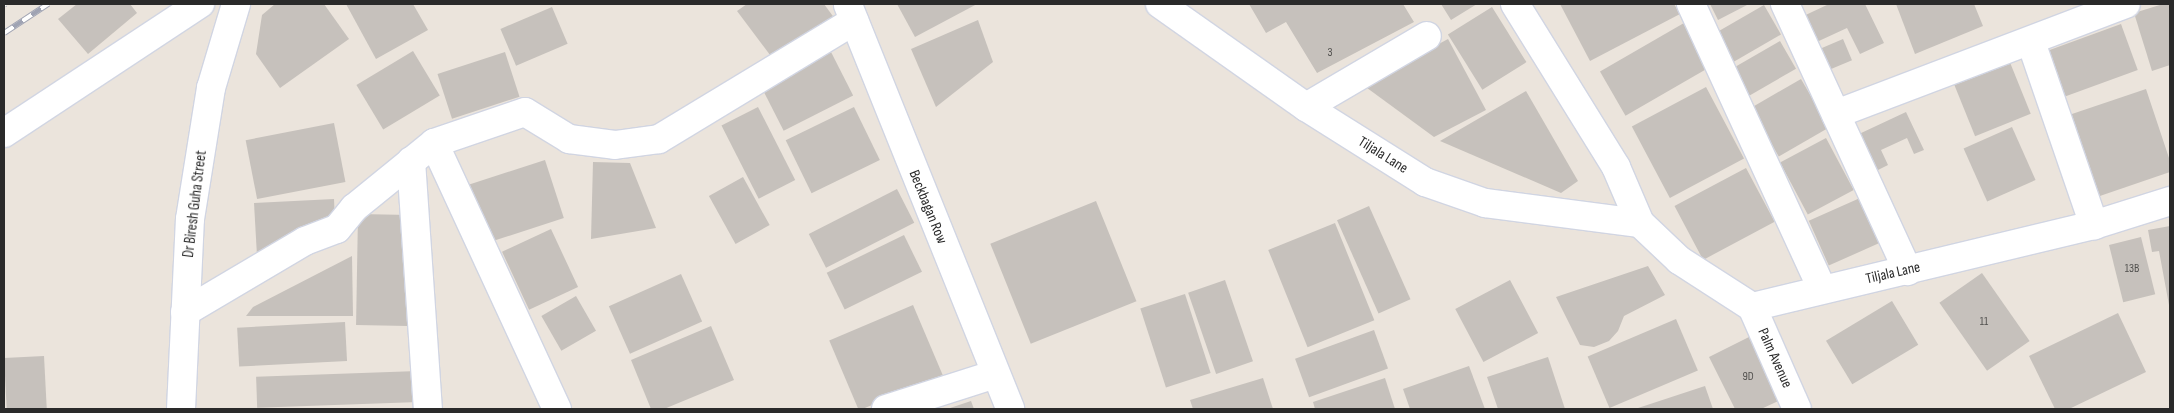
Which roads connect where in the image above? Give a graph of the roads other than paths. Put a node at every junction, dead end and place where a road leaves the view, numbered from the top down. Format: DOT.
graph roads {
  1 [pos="200,4"];
  2 [pos="236,4"];
  3 [pos="1160,4"];
  4 [pos="1515,4"];
  5 [pos="1691,4"];
  6 [pos="1785,4"];
  7 [pos="2126,4"];
  8 [pos="850,12"];
  9 [pos="1426,36"];
  10 [pos="2031,42"];
  11 [pos="1306,106"];
  12 [pos="1836,114"];
  13 [pos="4,133"];
  14 [pos="434,143"];
  15 [pos="412,161"];
  16 [pos="2170,201"];
  17 [pos="1640,223"];
  18 [pos="2094,225"];
  19 [pos="1908,270"];
  20 [pos="1822,289"];
  21 [pos="1752,308"];
  22 [pos="186,312"];
  23 [pos="996,374"];
  24 [pos="180,409"];
  25 [pos="428,409"];
  26 [pos="557,409"];
  27 [pos="886,409"];
  28 [pos="1010,409"];
  29 [pos="1797,409"];
  1 -- 13 [label="street"];
  2 -- 22 [label="street, Dr Biresh Guha Street"];
  3 -- 11 [label="street, Tiljala Lane"];
  4 -- 17 [label="street"];
  5 -- 20 [label="street"];
  6 -- 12 [label="street"];
  7 -- 10 [label="street"];
  8 -- 14 [label="street"];
  8 -- 23 [label="street, Beckbagan Row"];
  9 -- 11 [label="street"];
  10 -- 12 [label="street"];
  10 -- 18 [label="street"];
  11 -- 17 [label="street, Tiljala Lane"];
  12 -- 19 [label="street"];
  14 -- 15 [label="street"];
  14 -- 26 [label="street"];
  15 -- 22 [label="street"];
  15 -- 25 [label="street"];
  16 -- 18 [label="street, Tiljala Lane"];
  17 -- 21 [label="street"];
  18 -- 19 [label="street, Tiljala Lane"];
  19 -- 20 [label="street, Tiljala Lane"];
  20 -- 21 [label="street, Tiljala Lane"];
  21 -- 29 [label="street, Palm Avenue"];
  22 -- 24 [label="street, Dr Biresh Guha Street"];
  23 -- 27 [label="street"];
  23 -- 28 [label="street, Beckbagan Row"];
}
